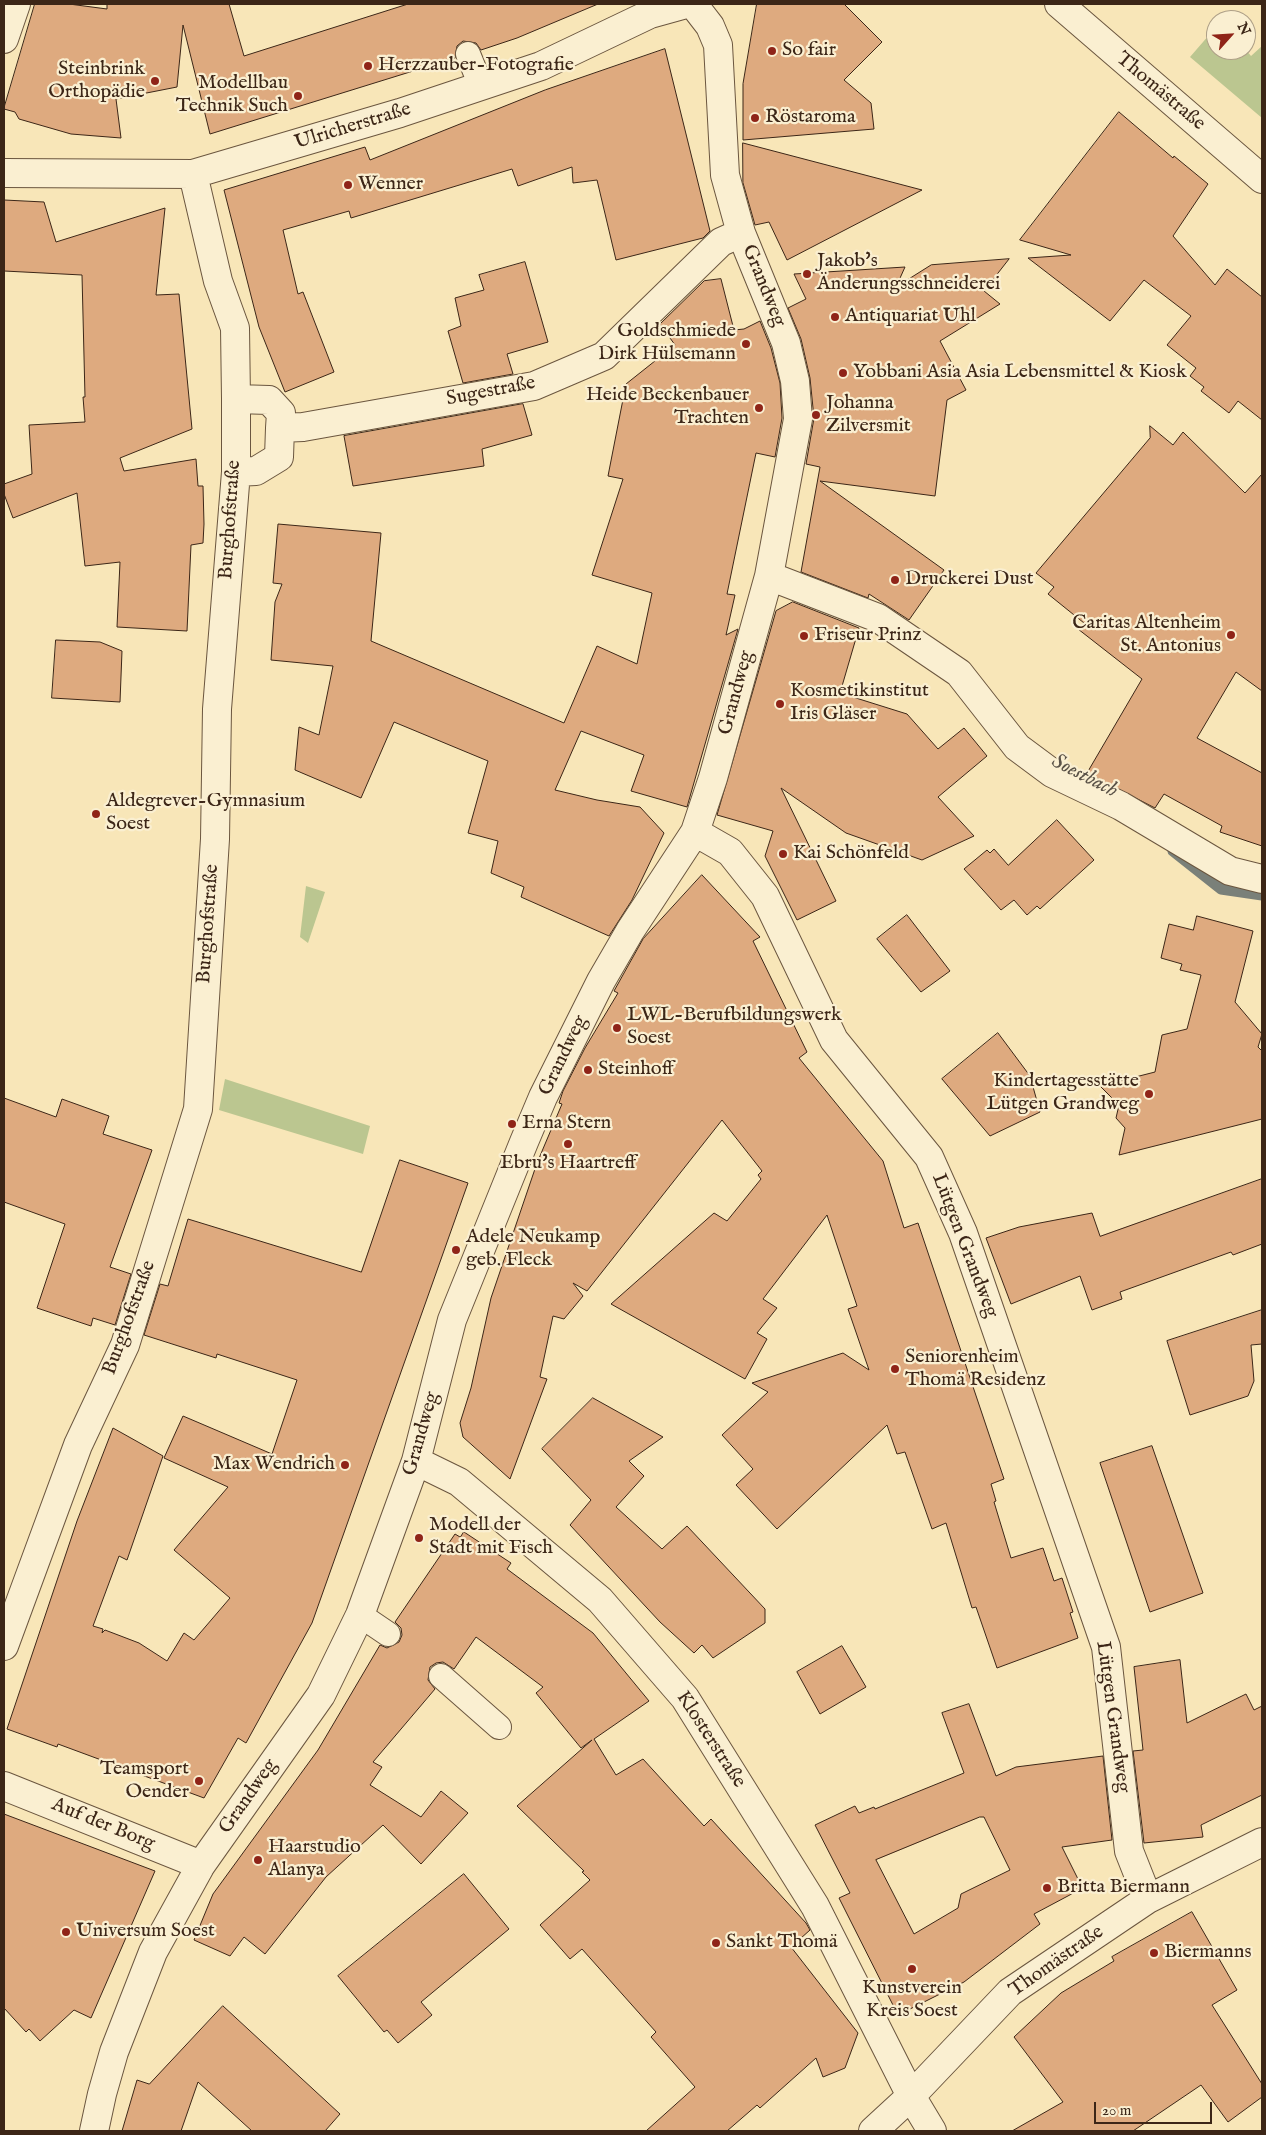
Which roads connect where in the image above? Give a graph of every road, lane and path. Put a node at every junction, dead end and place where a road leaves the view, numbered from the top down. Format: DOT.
graph roads {
  1 [pos="16,4"];
  2 [pos="686,4"];
  3 [pos="693,4"];
  4 [pos="1059,4"];
  5 [pos="4,39"];
  6 [pos="468,54"];
  7 [pos="481,86"];
  8 [pos="4,173"];
  9 [pos="193,174"];
  10 [pos="1262,179"];
  11 [pos="741,233"];
  12 [pos="236,398"];
  13 [pos="280,428"];
  14 [pos="236,472"];
  15 [pos="769,576"];
  16 [pos="695,832"];
  17 [pos="1262,879"];
  18 [pos="416,1461"];
  19 [pos="360,1615"];
  20 [pos="388,1634"];
  21 [pos="4,1646"];
  22 [pos="441,1676"];
  23 [pos="499,1727"];
  24 [pos="4,1786"];
  25 [pos="1262,1842"];
  26 [pos="201,1865"];
  27 [pos="1148,1899"];
  28 [pos="911,2096"];
  29 [pos="94,2131"];
  30 [pos="873,2131"];
  31 [pos="932,2131"];
  1 -- 5 [label="street"];
  2 -- 7 [label="street, Ulricherstraße"];
  3 -- 11 [label="street, Grandweg"];
  4 -- 10 [label="street, Thomästraße"];
  6 -- 7 [label="lane"];
  7 -- 9 [label="street, Ulricherstraße"];
  8 -- 9 [label="street, Ulricherstraße"];
  9 -- 12 [label="street, Burghofstraße"];
  11 -- 13 [label="street, Sugestraße"];
  11 -- 15 [label="street, Grandweg"];
  12 -- 13 [label="street"];
  12 -- 14 [label="street, Burghofstraße"];
  13 -- 14 [label="street"];
  14 -- 21 [label="street, Burghofstraße"];
  15 -- 16 [label="street, Grandweg"];
  15 -- 17 [label="street"];
  16 -- 18 [label="street, Grandweg"];
  16 -- 27 [label="street, Lütgen Grandweg"];
  18 -- 19 [label="street, Grandweg"];
  18 -- 28 [label="street, Klosterstraße"];
  19 -- 20 [label="lane"];
  19 -- 26 [label="street, Grandweg"];
  22 -- 23 [label="lane"];
  24 -- 26 [label="street, Auf der Borg"];
  25 -- 27 [label="street, Thomästraße"];
  26 -- 29 [label="street, Grandweg"];
  27 -- 28 [label="street, Thomästraße"];
  28 -- 30 [label="street, Thomästraße"];
  28 -- 31 [label="street"];
}
